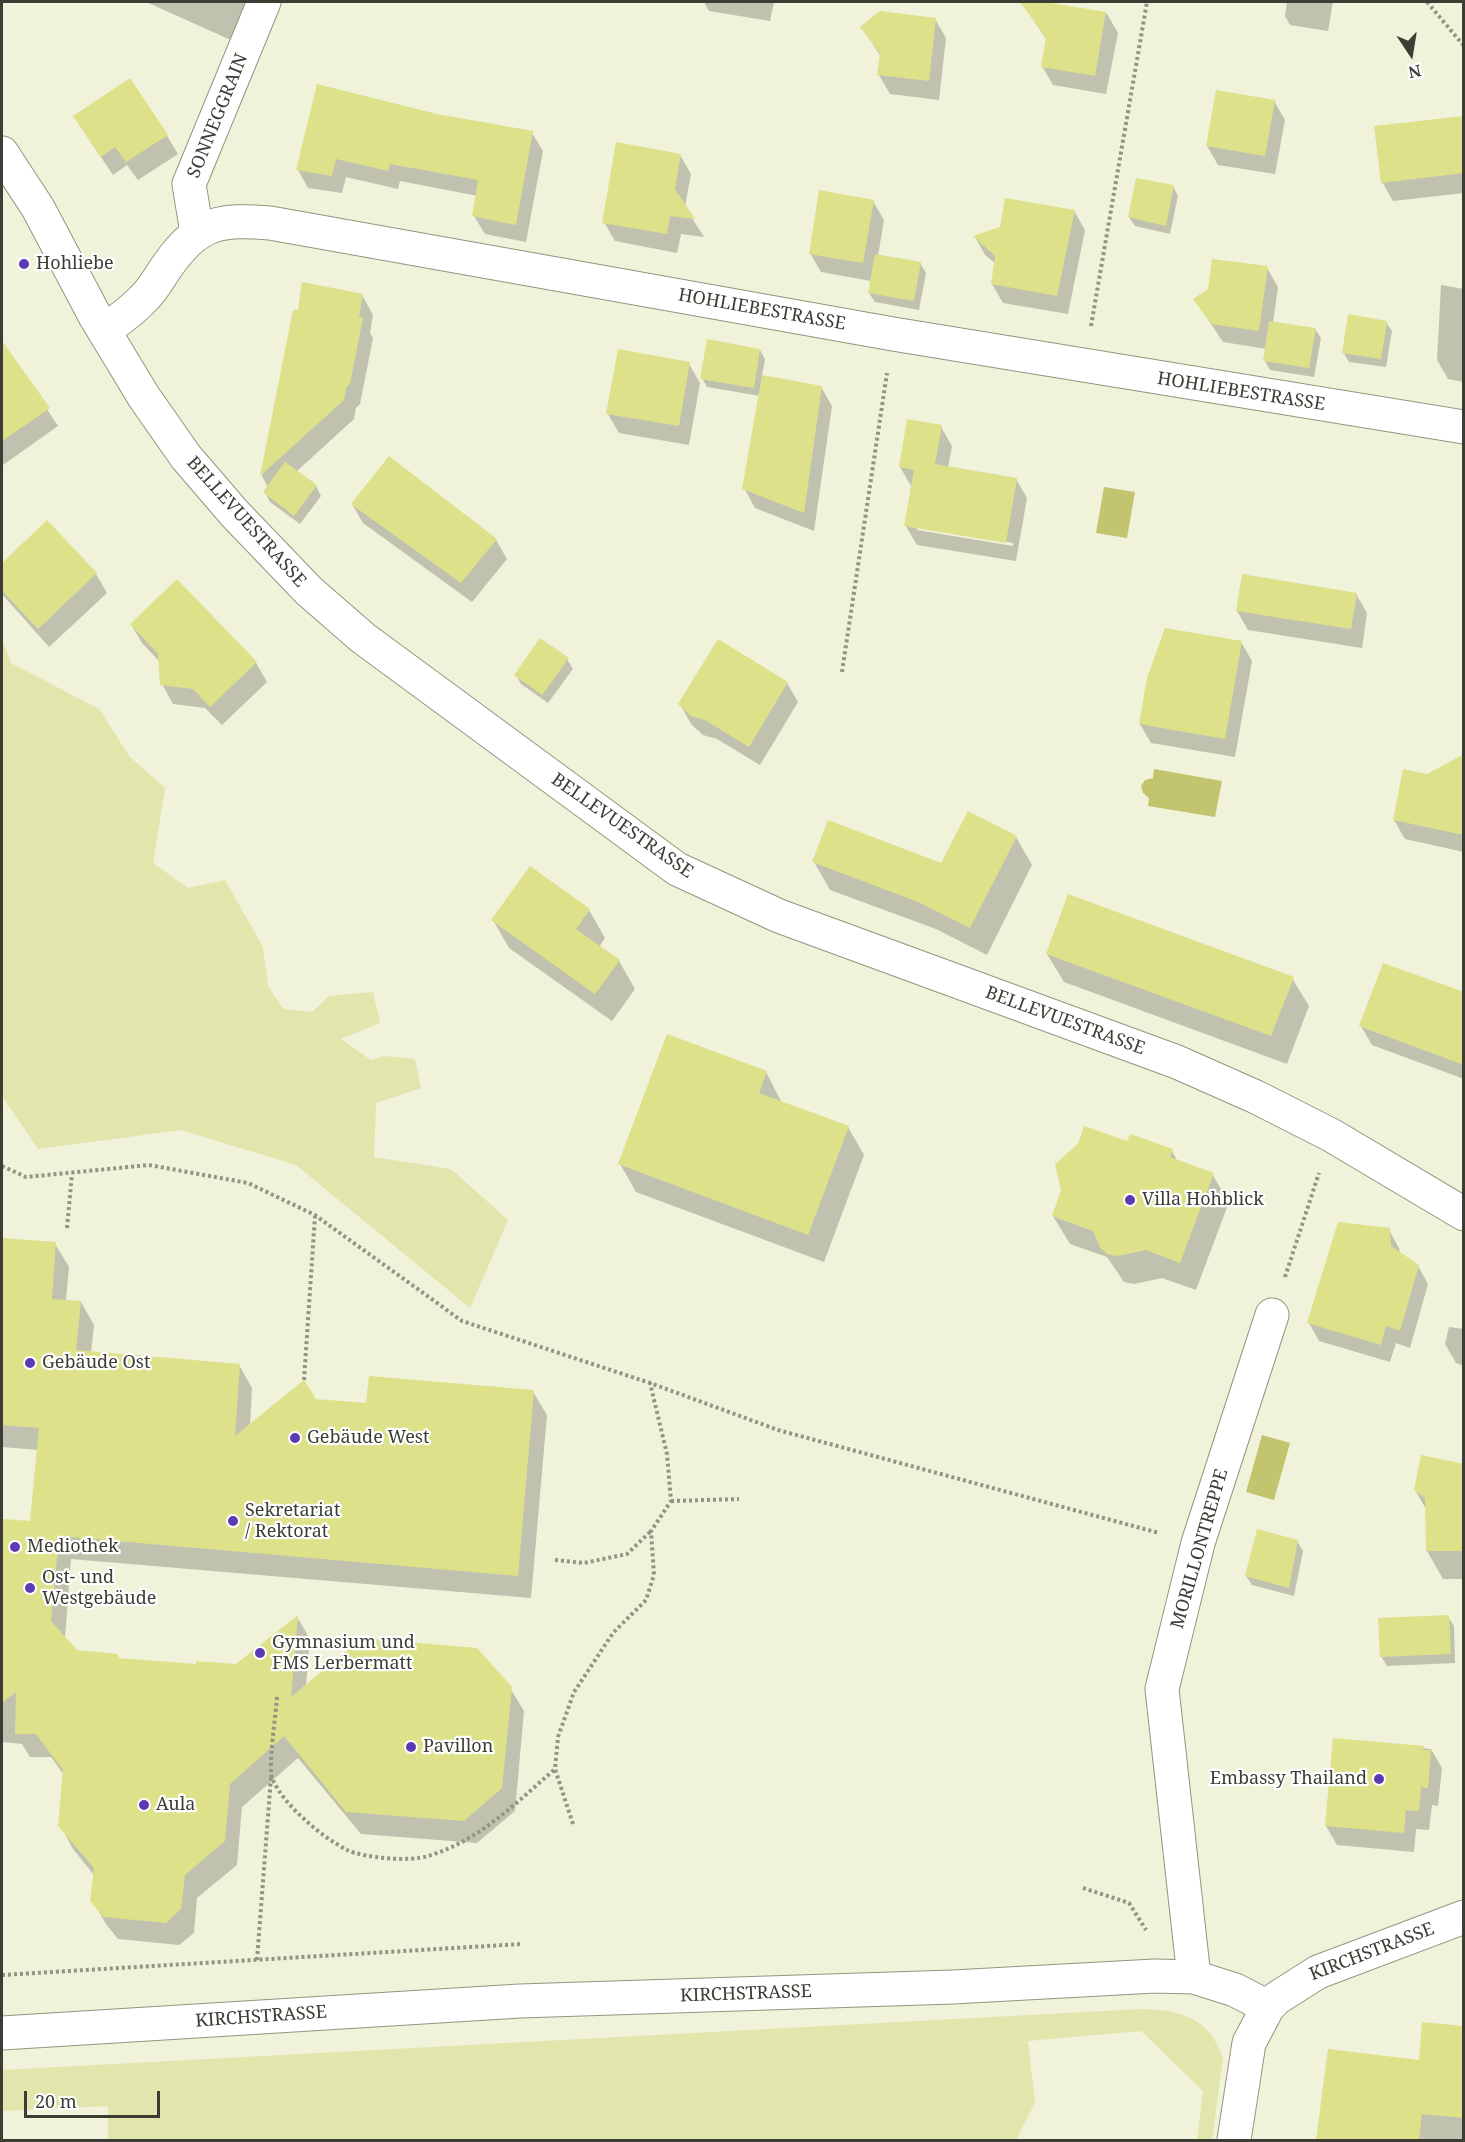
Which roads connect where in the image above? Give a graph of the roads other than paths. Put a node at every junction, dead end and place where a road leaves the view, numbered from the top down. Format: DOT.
graph roads {
  1 [pos="264,2"];
  2 [pos="2,153"];
  3 [pos="197,233"];
  4 [pos="104,331"];
  5 [pos="1464,427"];
  6 [pos="1464,1214"];
  7 [pos="1272,1315"];
  8 [pos="1464,1917"];
  9 [pos="1194,1977"];
  10 [pos="1268,2007"];
  11 [pos="2,2033"];
  12 [pos="1234,2140"];
  1 -- 3 [label="street, SONNEGGRAIN"];
  2 -- 4 [label="street, BELLEVUESTRASSE"];
  3 -- 4 [label="street, HOHLIEBESTRASSE"];
  3 -- 5 [label="street, HOHLIEBESTRASSE"];
  4 -- 6 [label="street, BELLEVUESTRASSE"];
  7 -- 9 [label="street, MORILLONTREPPE"];
  8 -- 10 [label="street, KIRCHSTRASSE"];
  9 -- 10 [label="street, KIRCHSTRASSE"];
  9 -- 11 [label="street, KIRCHSTRASSE"];
  10 -- 12 [label="street"];
}
